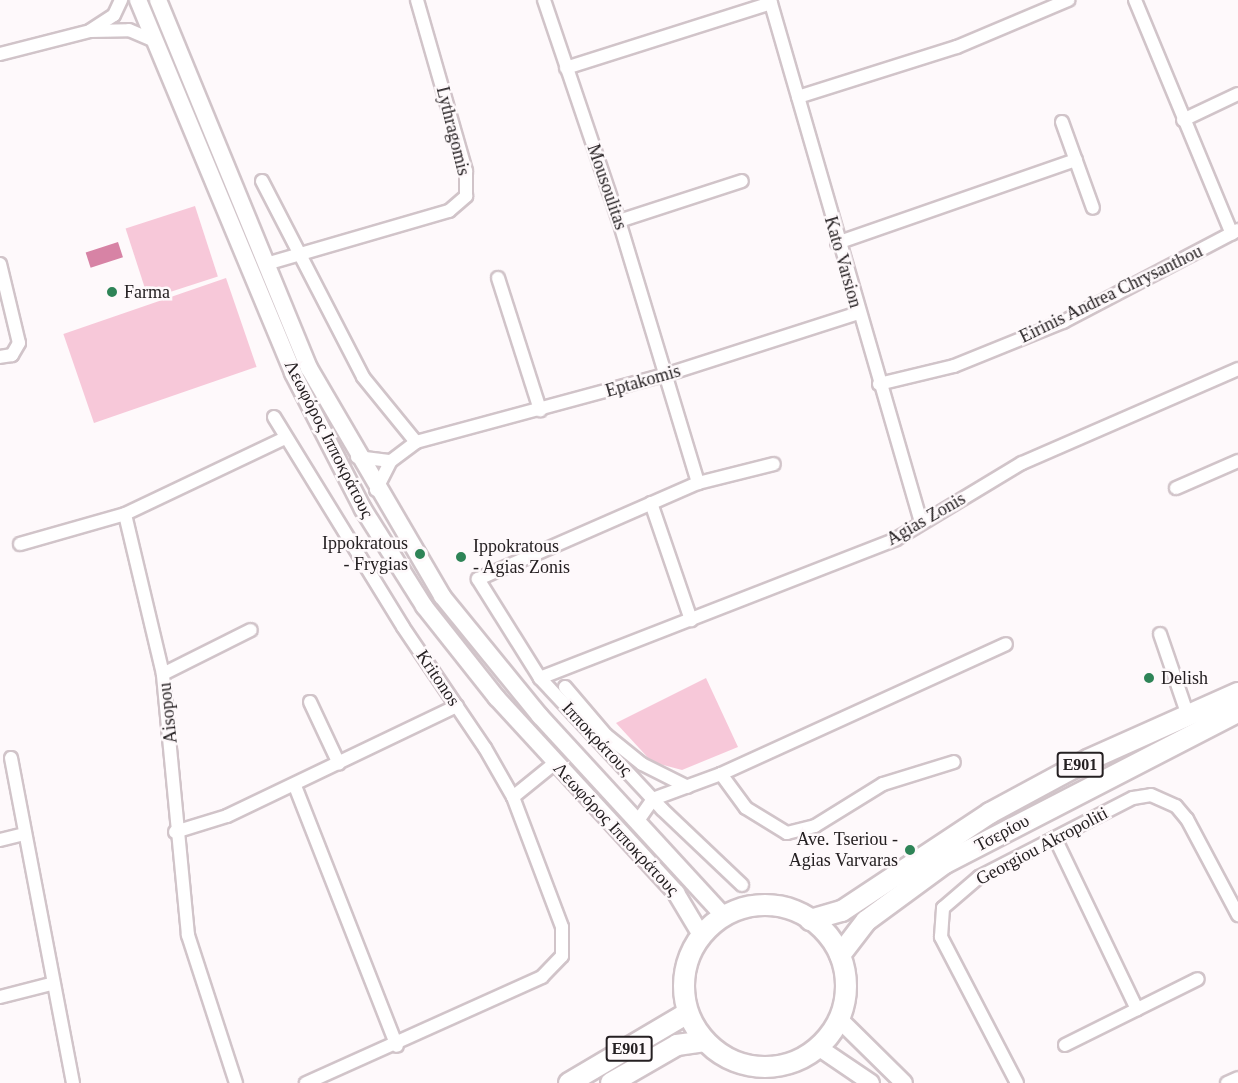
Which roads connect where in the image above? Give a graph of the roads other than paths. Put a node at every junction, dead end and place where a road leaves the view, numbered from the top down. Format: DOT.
graph roads {
  1 [pos="121,0"];
  2 [pos="138,0"];
  3 [pos="158,0"];
  4 [pos="417,0"];
  5 [pos="544,0"];
  6 [pos="1068,0"];
  7 [pos="1135,0"];
  8 [pos="771,1"];
  9 [pos="1041,5"];
  10 [pos="90,31"];
  11 [pos="155,41"];
  12 [pos="0,54"];
  13 [pos="566,68"];
  14 [pos="1238,94"];
  15 [pos="798,97"];
  16 [pos="1183,120"];
  17 [pos="1062,122"];
  18 [pos="1076,160"];
  19 [pos="262,181"];
  20 [pos="742,181"];
  21 [pos="1093,208"];
  22 [pos="619,221"];
  23 [pos="1235,232"];
  24 [pos="837,243"];
  25 [pos="297,257"];
  26 [pos="0,264"];
  27 [pos="266,264"];
  28 [pos="498,278"];
  29 [pos="858,313"];
  30 [pos="0,357"];
  31 [pos="1238,369"];
  32 [pos="665,375"];
  33 [pos="879,384"];
  34 [pos="540,410"];
  35 [pos="274,417"];
  36 [pos="283,439"];
  37 [pos="420,443"];
  38 [pos="357,457"];
  39 [pos="391,461"];
  40 [pos="1238,461"];
  41 [pos="774,464"];
  42 [pos="698,483"];
  43 [pos="1176,488"];
  44 [pos="376,490"];
  45 [pos="651,503"];
  46 [pos="125,514"];
  47 [pos="921,522"];
  48 [pos="20,544"];
  49 [pos="692,620"];
  50 [pos="251,630"];
  51 [pos="1160,634"];
  52 [pos="1006,644"];
  53 [pos="163,674"];
  54 [pos="540,678"];
  55 [pos="565,687"];
  56 [pos="1238,693"];
  57 [pos="310,702"];
  58 [pos="457,706"];
  59 [pos="1238,712"];
  60 [pos="1188,716"];
  61 [pos="1238,726"];
  62 [pos="1184,736"];
  63 [pos="11,758"];
  64 [pos="954,762"];
  65 [pos="555,763"];
  66 [pos="339,764"];
  67 [pos="721,774"];
  68 [pos="295,786"];
  69 [pos="688,787"];
  70 [pos="513,797"];
  71 [pos="654,799"];
  72 [pos="637,822"];
  73 [pos="176,832"];
  74 [pos="24,834"];
  75 [pos="1055,838"];
  76 [pos="0,840"];
  77 [pos="742,885"];
  78 [pos="1238,915"];
  79 [pos="724,916"];
  80 [pos="810,920"];
  81 [pos="701,935"];
  82 [pos="840,955"];
  83 [pos="1198,979"];
  84 [pos="51,984"];
  85 [pos="0,997"];
  86 [pos="1137,1009"];
  87 [pos="688,1013"];
  88 [pos="839,1019"];
  89 [pos="705,1041"];
  90 [pos="1065,1045"];
  91 [pos="397,1046"];
  92 [pos="818,1047"];
  93 [pos="1238,1078"];
  94 [pos="73,1083"];
  95 [pos="236,1083"];
  96 [pos="306,1083"];
  97 [pos="569,1083"];
  98 [pos="611,1083"];
  99 [pos="871,1083"];
  100 [pos="904,1083"];
  101 [pos="1017,1083"];
  102 [pos="1227,1083"];
  1 -- 10 [label="street"];
  2 -- 11 [label="main road, Λεωφόρος Ιπποκράτους"];
  3 -- 27 [label="main road, Λεωφόρος Ιπποκράτους"];
  4 -- 25 [label="street, Lythragomis"];
  5 -- 13 [label="street, Mousoulitas"];
  6 -- 9 [label="street"];
  7 -- 16 [label="street"];
  8 -- 13 [label="street"];
  8 -- 15 [label="street, Kato Varsion"];
  9 -- 15 [label="street"];
  10 -- 11 [label="street"];
  10 -- 12 [label="street"];
  11 -- 65 [label="main road, Λεωφόρος Ιπποκράτους"];
  13 -- 22 [label="street, Mousoulitas"];
  14 -- 16 [label="street"];
  15 -- 24 [label="street, Kato Varsion"];
  16 -- 23 [label="street"];
  17 -- 18 [label="street"];
  18 -- 21 [label="street"];
  18 -- 24 [label="street"];
  19 -- 25 [label="street"];
  20 -- 22 [label="street"];
  22 -- 32 [label="street, Mousoulitas"];
  23 -- 33 [label="street, Eirinis Andrea Chrysanthou"];
  24 -- 29 [label="street, Kato Varsion"];
  25 -- 27 [label="street, Lythragomis"];
  25 -- 37 [label="street"];
  26 -- 30 [label="street"];
  27 -- 38 [label="main road, Λεωφόρος Ιπποκράτους"];
  28 -- 34 [label="street"];
  29 -- 32 [label="street, Eptakomis"];
  29 -- 33 [label="street, Kato Varsion"];
  31 -- 47 [label="street, Agias Zonis"];
  32 -- 34 [label="street, Eptakomis"];
  32 -- 42 [label="street, Mousoulitas"];
  33 -- 47 [label="street, Kato Varsion"];
  34 -- 37 [label="street, Eptakomis"];
  35 -- 36 [label="street, Kritonos"];
  36 -- 46 [label="street"];
  36 -- 58 [label="street, Kritonos"];
  37 -- 39 [label="street"];
  38 -- 39 [label="street"];
  38 -- 44 [label="main road, Λεωφόρος Ιπποκράτους"];
  39 -- 44 [label="street"];
  40 -- 43 [label="street"];
  41 -- 42 [label="street"];
  42 -- 45 [label="street"];
  44 -- 72 [label="main road, Λεωφόρος Ιπποκράτους"];
  45 -- 49 [label="street"];
  45 -- 54 [label="street, Ιπποκράτους"];
  46 -- 48 [label="street"];
  46 -- 53 [label="street, Aisopou"];
  47 -- 49 [label="street, Agias Zonis"];
  49 -- 54 [label="street, Agias Zonis"];
  50 -- 53 [label="street"];
  51 -- 60 [label="street"];
  52 -- 67 [label="street"];
  53 -- 73 [label="street, Aisopou"];
  54 -- 71 [label="street, Ιπποκράτους"];
  55 -- 69 [label="street"];
  56 -- 60 [label="main road, Τσερίου / E901"];
  57 -- 66 [label="street"];
  58 -- 66 [label="street"];
  58 -- 70 [label="street, Kritonos"];
  59 -- 62 [label="main road, E901"];
  60 -- 80 [label="main road, Τσερίου / E901"];
  61 -- 62 [label="main road"];
  62 -- 82 [label="main road, Τσερίου / E901"];
  63 -- 74 [label="street"];
  64 -- 67 [label="street"];
  65 -- 70 [label="street"];
  65 -- 81 [label="main road, Λεωφόρος Ιπποκράτους"];
  66 -- 68 [label="street"];
  67 -- 69 [label="street"];
  68 -- 73 [label="street"];
  68 -- 91 [label="street"];
  69 -- 71 [label="street"];
  70 -- 91 [label="street, Kritonos"];
  71 -- 72 [label="street"];
  71 -- 77 [label="street, Ιπποκράτους"];
  72 -- 79 [label="main road, Λεωφόρος Ιπποκράτους"];
  73 -- 95 [label="street, Aisopou"];
  74 -- 76 [label="street"];
  74 -- 84 [label="street"];
  75 -- 78 [label="street, Georgiou Akropoliti"];
  75 -- 86 [label="street"];
  75 -- 101 [label="street, Georgiou Akropoliti"];
  79 -- 80 [label="main road"];
  79 -- 81 [label="main road"];
  80 -- 82 [label="main road"];
  81 -- 87 [label="main road"];
  82 -- 88 [label="main road"];
  83 -- 86 [label="street"];
  84 -- 85 [label="street"];
  84 -- 94 [label="street"];
  86 -- 90 [label="street"];
  87 -- 89 [label="main road"];
  87 -- 97 [label="main road, E901"];
  88 -- 92 [label="main road"];
  88 -- 100 [label="main road"];
  89 -- 92 [label="main road"];
  89 -- 98 [label="main road, E901"];
  91 -- 96 [label="street"];
  92 -- 99 [label="main road"];
  93 -- 102 [label="street"];
}
